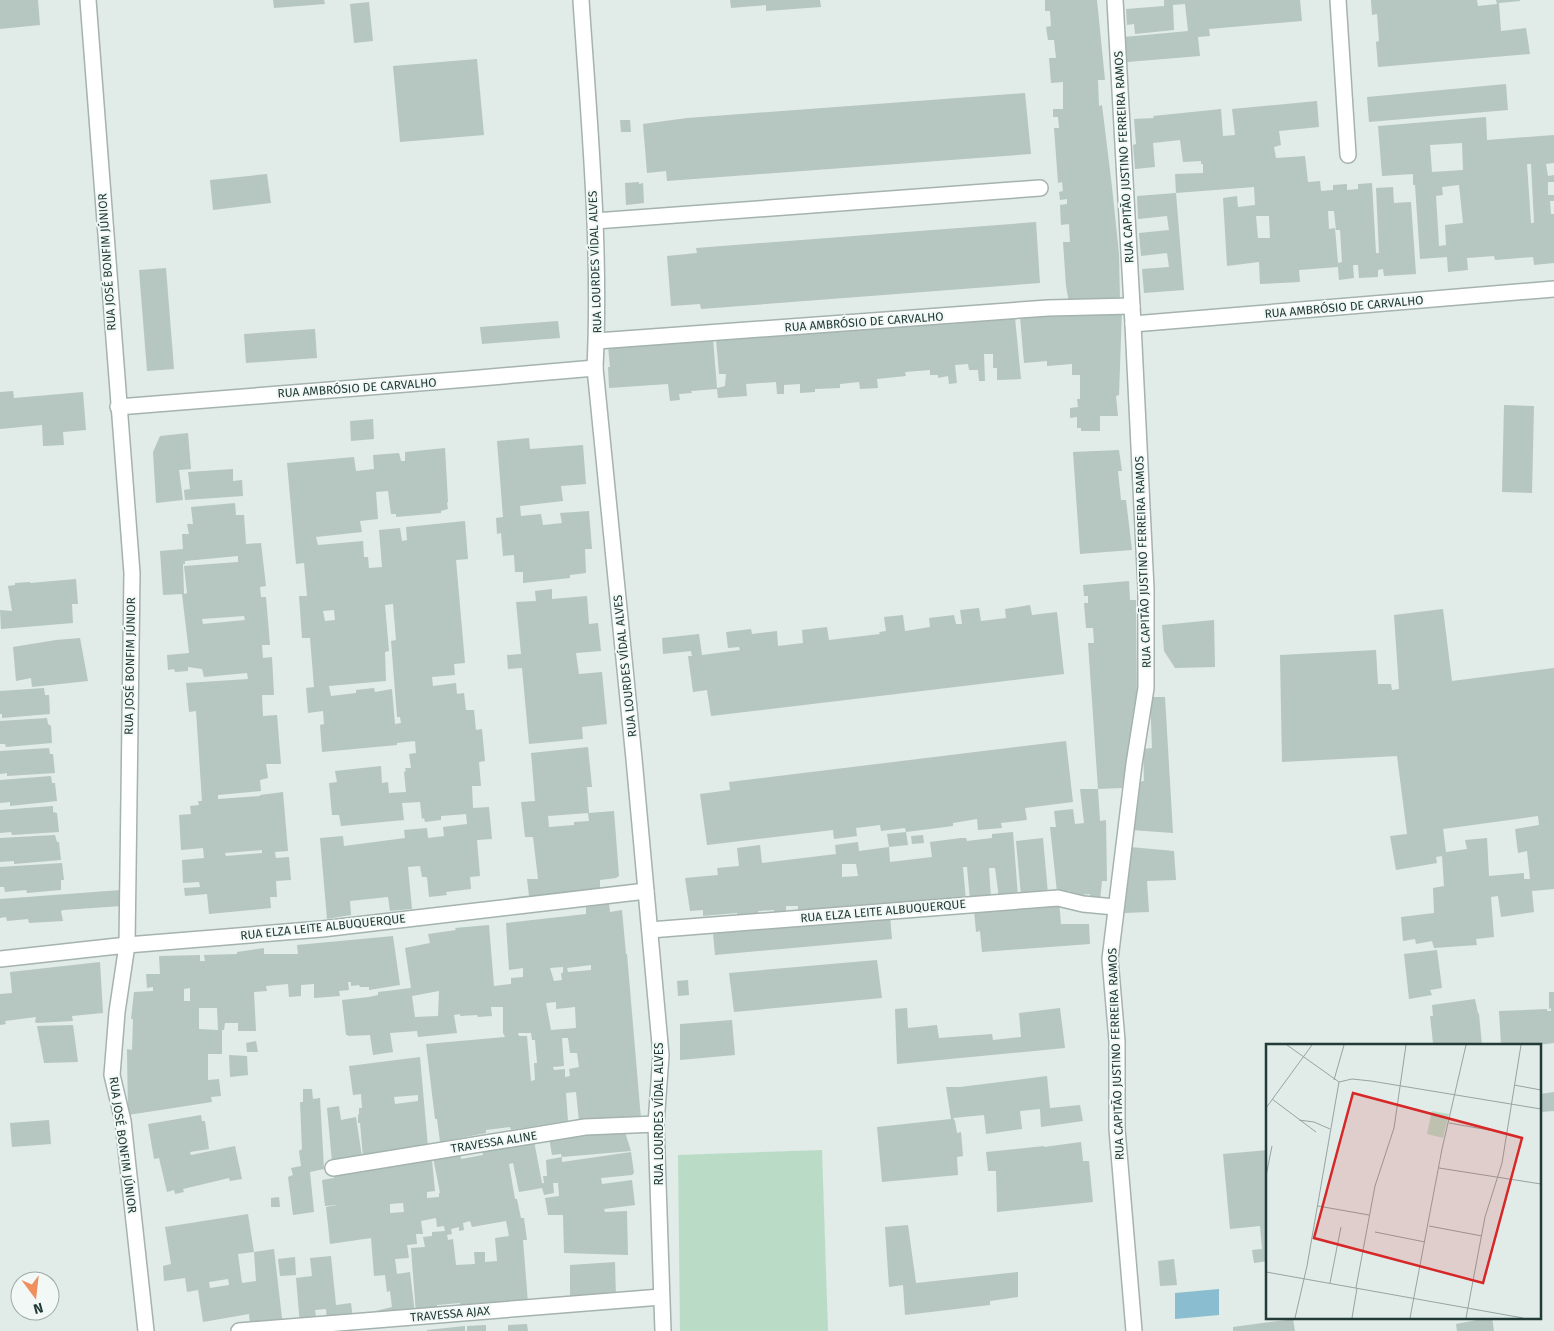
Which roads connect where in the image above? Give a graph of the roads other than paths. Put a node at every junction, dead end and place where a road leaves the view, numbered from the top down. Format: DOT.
graph roads {
  1 [pos="88,0"];
  2 [pos="581,0"];
  3 [pos="1115,0"];
  4 [pos="1338,0"];
  5 [pos="1348,155"];
  6 [pos="1040,188"];
  7 [pos="595,221"];
  8 [pos="1554,289"];
  9 [pos="1132,306"];
  10 [pos="1133,324"];
  11 [pos="597,341"];
  12 [pos="596,368"];
  13 [pos="118,407"];
  14 [pos="646,891"];
  15 [pos="1115,907"];
  16 [pos="650,930"];
  17 [pos="127,945"];
  18 [pos="0,958"];
  19 [pos="656,1124"];
  20 [pos="333,1168"];
  21 [pos="661,1297"];
  22 [pos="146,1331"];
  23 [pos="239,1331"];
  24 [pos="663,1331"];
  25 [pos="1134,1331"];
  1 -- 13 [label="street, RUA JOSÉ BONFIM JÚNIOR"];
  2 -- 7 [label="street, RUA LOURDES VÍDAL ALVES"];
  3 -- 9 [label="street, RUA CAPITÃO JUSTINO FERREIRA RAMOS"];
  4 -- 5 [label="street"];
  6 -- 7 [label="street"];
  7 -- 11 [label="street, RUA LOURDES VÍDAL ALVES"];
  8 -- 10 [label="street, RUA AMBRÓSIO DE CARVALHO"];
  9 -- 10 [label="street, RUA CAPITÃO JUSTINO FERREIRA RAMOS"];
  9 -- 11 [label="street, RUA AMBRÓSIO DE CARVALHO"];
  10 -- 15 [label="street, RUA CAPITÃO JUSTINO FERREIRA RAMOS"];
  11 -- 12 [label="street, RUA LOURDES VÍDAL ALVES"];
  12 -- 13 [label="street, RUA AMBRÓSIO DE CARVALHO"];
  12 -- 14 [label="street, RUA LOURDES VÍDAL ALVES"];
  13 -- 17 [label="street, RUA JOSÉ BONFIM JÚNIOR"];
  14 -- 16 [label="street, RUA LOURDES VÍDAL ALVES"];
  14 -- 17 [label="street, RUA ELZA LEITE ALBUQUERQUE"];
  15 -- 16 [label="street, RUA ELZA LEITE ALBUQUERQUE"];
  15 -- 25 [label="street, RUA CAPITÃO JUSTINO FERREIRA RAMOS"];
  16 -- 19 [label="street, RUA LOURDES VÍDAL ALVES"];
  17 -- 18 [label="street, RUA ELZA LEITE ALBUQUERQUE"];
  17 -- 22 [label="street, RUA JOSÉ BONFIM JÚNIOR"];
  19 -- 20 [label="street, TRAVESSA ALINE"];
  19 -- 21 [label="street, RUA LOURDES VÍDAL ALVES"];
  21 -- 23 [label="street, TRAVESSA AJAX"];
  21 -- 24 [label="street, RUA LOURDES VÍDAL ALVES"];
}
